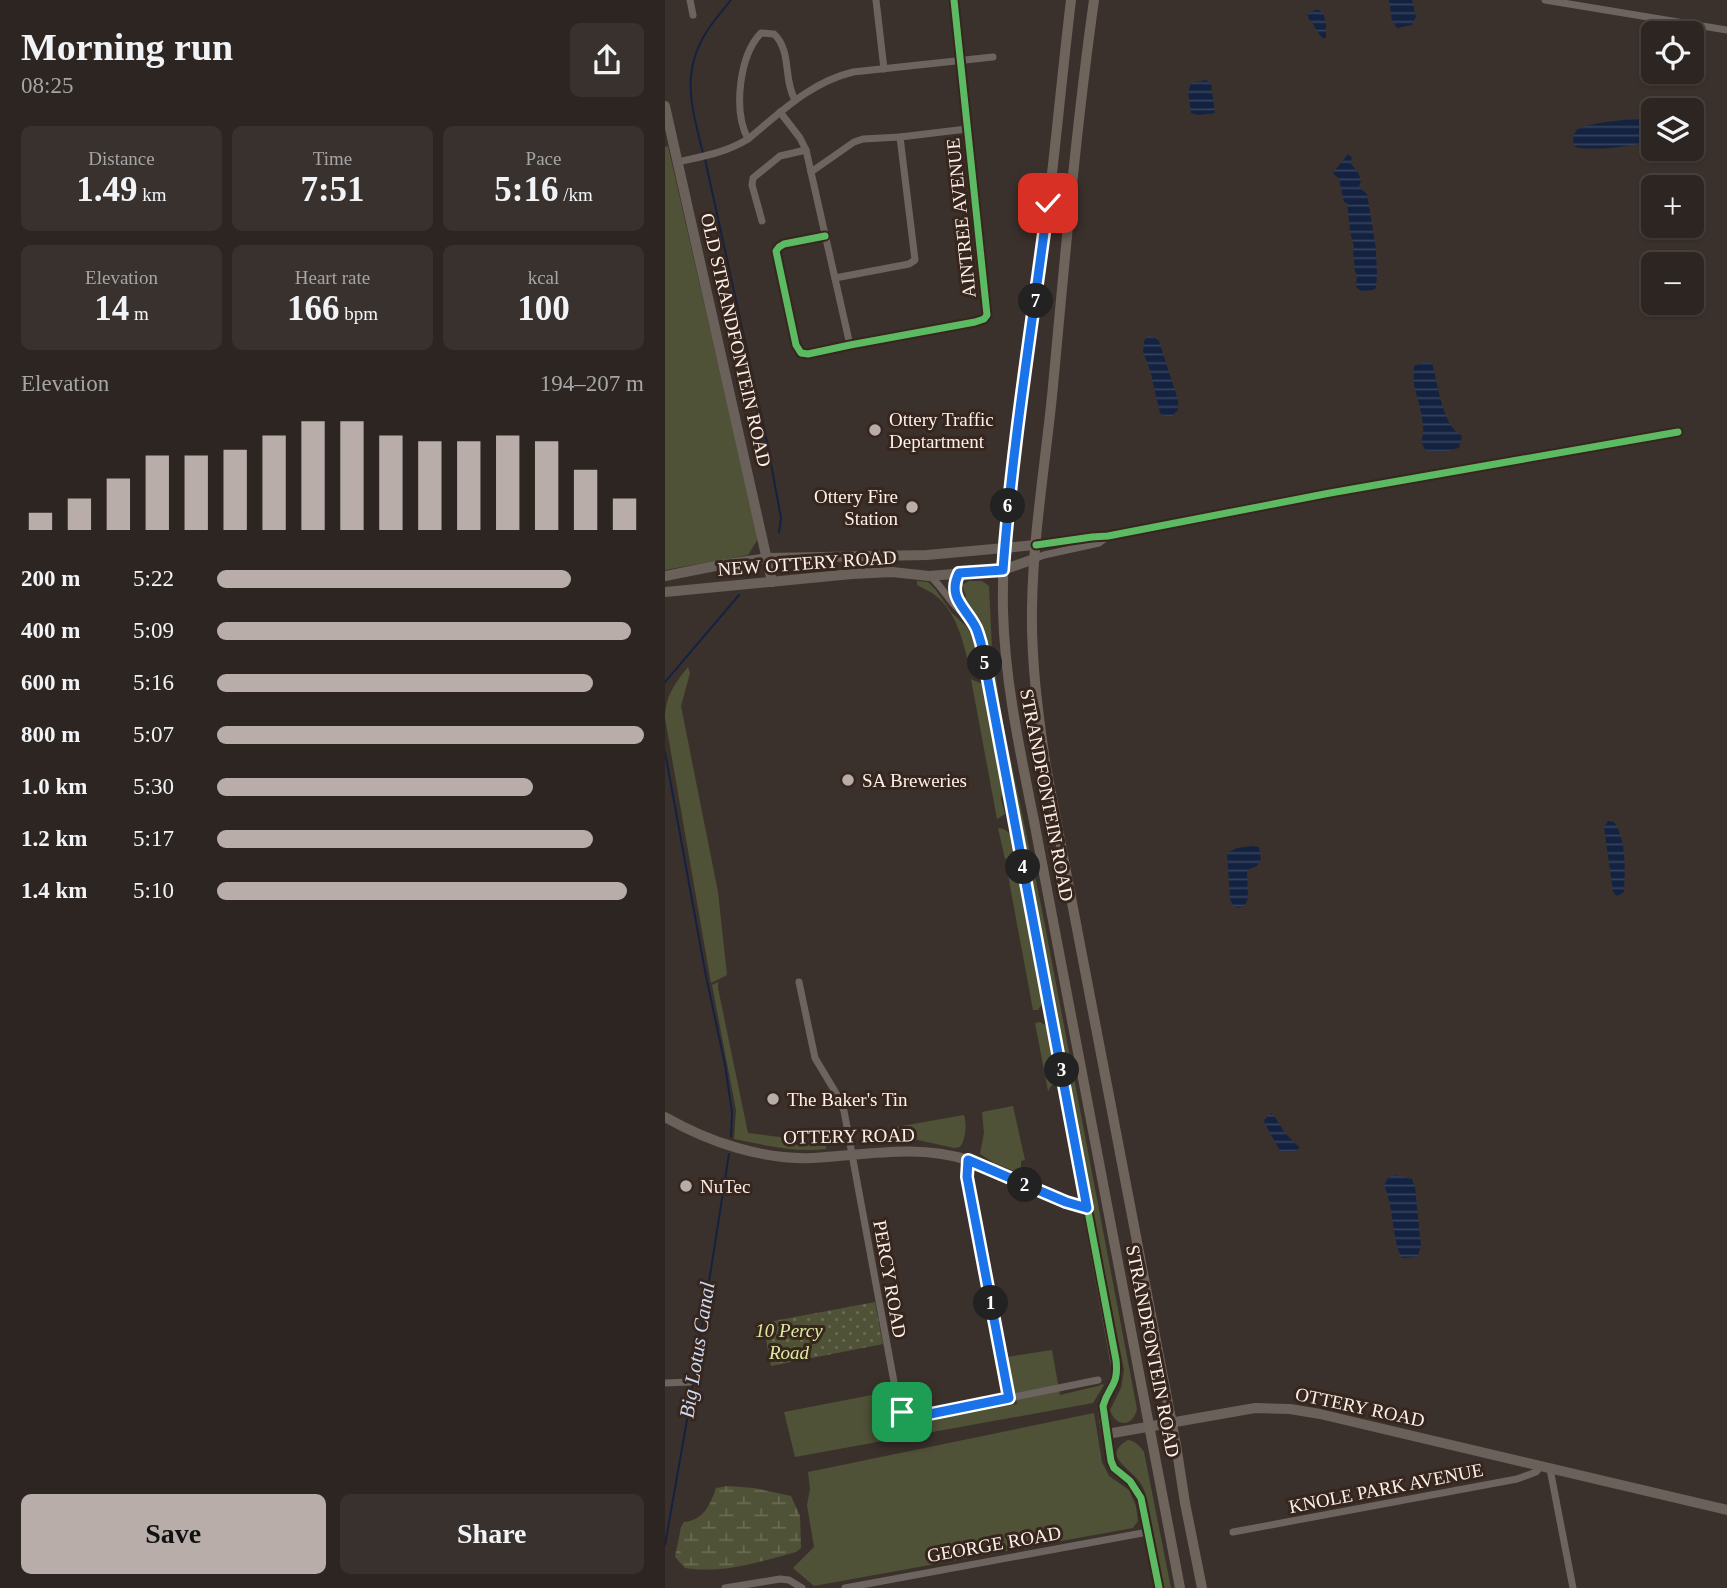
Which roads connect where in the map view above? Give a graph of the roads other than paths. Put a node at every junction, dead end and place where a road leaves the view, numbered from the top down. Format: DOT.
graph roads {
  1 [pos="690,0"];
  2 [pos="876,0"];
  3 [pos="954,0"];
  4 [pos="1071,0"];
  5 [pos="1094,0"];
  6 [pos="1545,0"];
  7 [pos="693,15"];
  8 [pos="1727,30"];
  9 [pos="993,57"];
  10 [pos="960,62"];
  11 [pos="884,69"];
  12 [pos="795,100"];
  13 [pos="665,106"];
  14 [pos="781,112"];
  15 [pos="967,129"];
  16 [pos="900,137"];
  17 [pos="748,139"];
  18 [pos="806,150"];
  19 [pos="683,161"];
  20 [pos="811,172"];
  21 [pos="762,221"];
  22 [pos="825,236"];
  23 [pos="835,278"];
  24 [pos="850,345"];
  25 [pos="1678,432"];
  26 [pos="1108,536"];
  27 [pos="1036,545"];
  28 [pos="1005,548"];
  29 [pos="768,558"];
  30 [pos="1034,559"];
  31 [pos="1003,570"];
  32 [pos="959,573"];
  33 [pos="665,576"];
  34 [pos="929,576"];
  35 [pos="772,582"];
  36 [pos="665,592"];
  37 [pos="968,616"];
  38 [pos="799,982"];
  39 [pos="665,1117"];
  40 [pos="852,1155"];
  41 [pos="968,1160"];
  42 [pos="1087,1208"];
  43 [pos="1098,1380"];
  44 [pos="690,1382"];
  45 [pos="665,1383"];
  46 [pos="1009,1398"];
  47 [pos="1171,1422"];
  48 [pos="1150,1426"];
  49 [pos="1107,1434"];
  50 [pos="1545,1467"];
  51 [pos="1727,1510"];
  52 [pos="1148,1532"];
  53 [pos="1233,1532"];
  54 [pos="889,1584"];
  55 [pos="725,1588"];
  56 [pos="802,1588"];
  57 [pos="845,1588"];
  58 [pos="1159,1588"];
  59 [pos="1180,1588"];
  60 [pos="1202,1588"];
  61 [pos="1573,1588"];
  1 -- 7 [label="street"];
  2 -- 11 [label="street"];
  3 -- 10 [label="street, AINTREE AVENUE"];
  4 -- 28 [label="main road, STRANDFONTEIN ROAD"];
  5 -- 27 [label="main road, STRANDFONTEIN ROAD"];
  6 -- 8 [label="street"];
  9 -- 10 [label="street"];
  10 -- 11 [label="street"];
  10 -- 15 [label="street, AINTREE AVENUE"];
  11 -- 12 [label="street"];
  12 -- 14 [label="street"];
  12 -- 17 [label="street"];
  13 -- 19 [label="street, OLD STRANDFONTEIN ROAD"];
  14 -- 17 [label="street"];
  14 -- 18 [label="street"];
  15 -- 16 [label="street"];
  15 -- 24 [label="street, AINTREE AVENUE"];
  16 -- 20 [label="street"];
  16 -- 23 [label="street"];
  17 -- 19 [label="street"];
  18 -- 20 [label="street"];
  18 -- 21 [label="street"];
  19 -- 29 [label="street, OLD STRANDFONTEIN ROAD"];
  20 -- 22 [label="street"];
  22 -- 23 [label="street"];
  22 -- 24 [label="street"];
  23 -- 24 [label="street"];
  25 -- 26 [label="street"];
  26 -- 27 [label="street"];
  26 -- 30 [label="street"];
  27 -- 28 [label="street, NEW OTTERY ROAD"];
  27 -- 30 [label="main road, STRANDFONTEIN ROAD"];
  28 -- 29 [label="street, NEW OTTERY ROAD"];
  28 -- 31 [label="main road, STRANDFONTEIN ROAD"];
  29 -- 33 [label="street, NEW OTTERY ROAD"];
  29 -- 35 [label="street, OLD STRANDFONTEIN ROAD"];
  30 -- 31 [label="street, NEW OTTERY ROAD"];
  30 -- 47 [label="main road, STRANDFONTEIN ROAD"];
  31 -- 32 [label="street, NEW OTTERY ROAD"];
  31 -- 48 [label="main road, STRANDFONTEIN ROAD"];
  32 -- 34 [label="street, NEW OTTERY ROAD"];
  32 -- 37 [label="street, STRANDFONTEIN ROAD"];
  34 -- 35 [label="street, NEW OTTERY ROAD"];
  34 -- 37 [label="street, STRANDFONTEIN ROAD"];
  35 -- 36 [label="street, NEW OTTERY ROAD"];
  37 -- 42 [label="street, STRANDFONTEIN ROAD"];
  38 -- 40 [label="street, PERCY ROAD"];
  39 -- 40 [label="street, OTTERY ROAD"];
  40 -- 41 [label="street, OTTERY ROAD"];
  40 -- 46 [label="street, PERCY ROAD"];
  41 -- 42 [label="street, OTTERY ROAD"];
  41 -- 46 [label="street"];
  42 -- 49 [label="street"];
  43 -- 46 [label="street"];
  44 -- 45 [label="street"];
  47 -- 48 [label="street, OTTERY ROAD"];
  47 -- 50 [label="street, OTTERY ROAD"];
  47 -- 60 [label="main road, STRANDFONTEIN ROAD"];
  48 -- 49 [label="street, OTTERY ROAD"];
  48 -- 59 [label="main road, STRANDFONTEIN ROAD"];
  49 -- 52 [label="street"];
  50 -- 51 [label="street, OTTERY ROAD"];
  50 -- 53 [label="street, KNOLE PARK AVENUE"];
  50 -- 61 [label="street"];
  52 -- 54 [label="street, GEORGE ROAD"];
  52 -- 58 [label="street"];
  54 -- 57 [label="street, GEORGE ROAD"];
  55 -- 56 [label="street"];
}
